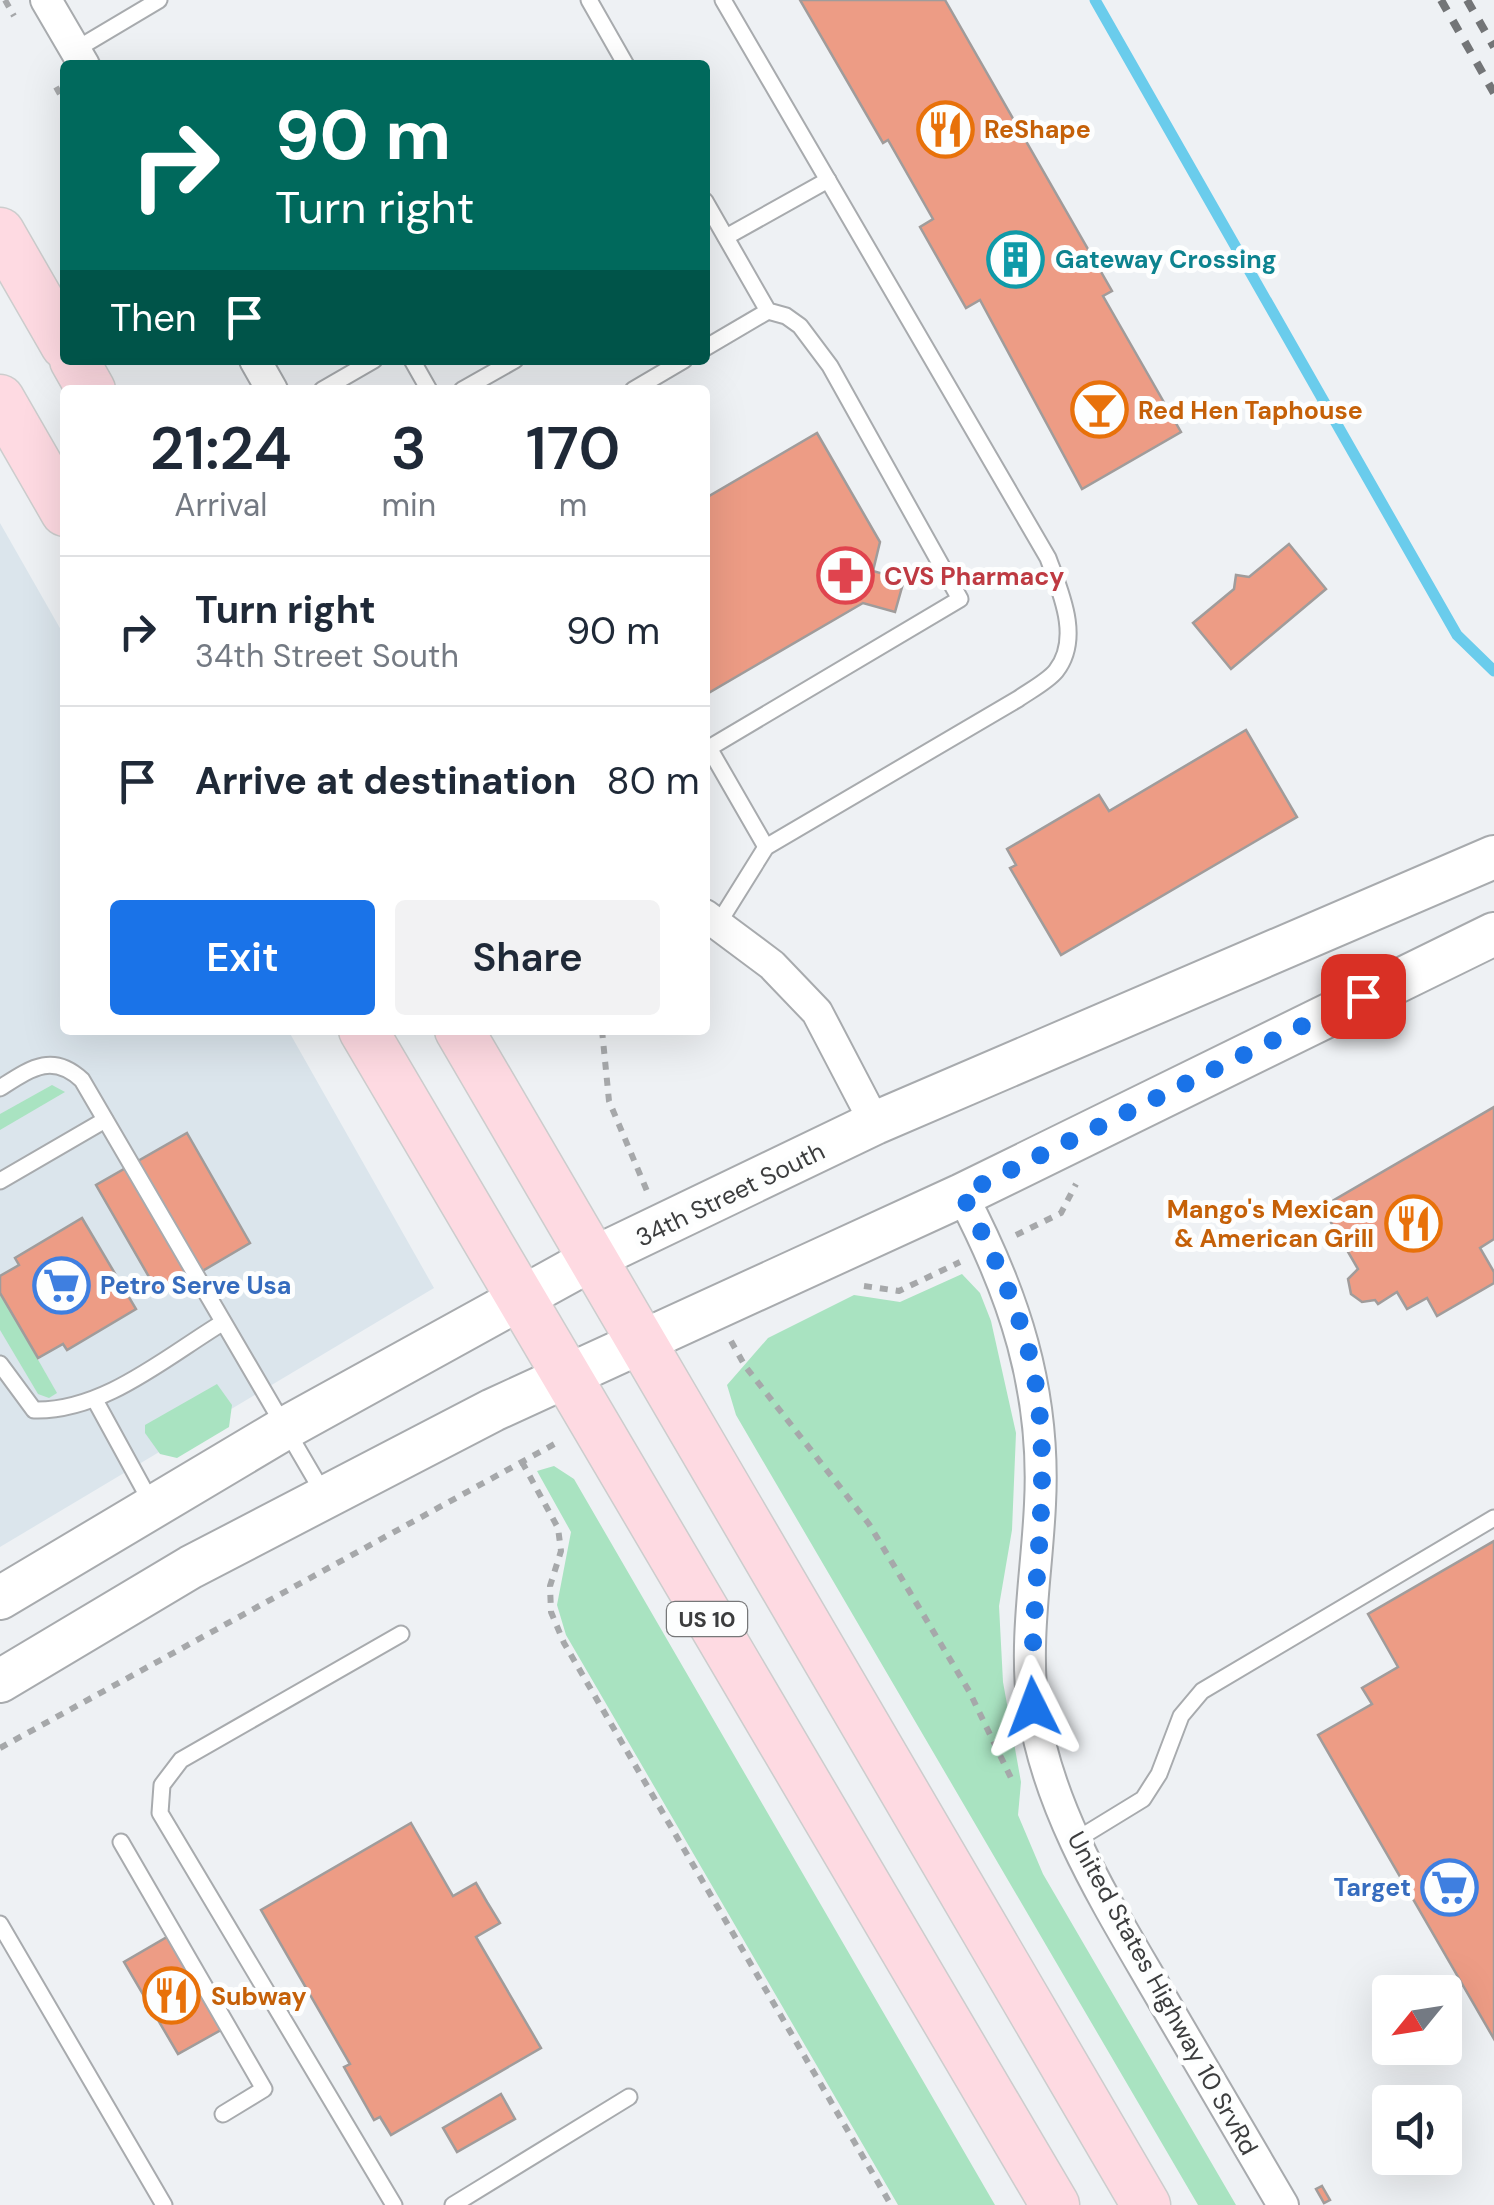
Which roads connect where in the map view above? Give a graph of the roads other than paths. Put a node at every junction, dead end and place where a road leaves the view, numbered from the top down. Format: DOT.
graph roads {
  1 [pos="46,0"];
  2 [pos="159,0"];
  3 [pos="589,0"];
  4 [pos="723,0"];
  5 [pos="80,58"];
  6 [pos="623,60"];
  7 [pos="828,180"];
  8 [pos="710,211"];
  9 [pos="0,232"];
  10 [pos="726,237"];
  11 [pos="768,311"];
  12 [pos="60,336"];
  13 [pos="710,345"];
  14 [pos="365,365"];
  15 [pos="506,365"];
  16 [pos="676,365"];
  17 [pos="331,385"];
  18 [pos="471,385"];
  19 [pos="642,385"];
  20 [pos="0,399"];
  21 [pos="60,503"];
  22 [pos="710,747"];
  23 [pos="710,754"];
  24 [pos="766,847"];
  25 [pos="1494,857"];
  26 [pos="711,919"];
  27 [pos="1494,934"];
  28 [pos="366,1035"];
  29 [pos="463,1035"];
  30 [pos="0,1088"];
  31 [pos="106,1120"];
  32 [pos="875,1124"];
  33 [pos="0,1181"];
  34 [pos="962,1194"];
  35 [pos="592,1259"];
  36 [pos="519,1302"];
  37 [pos="222,1323"];
  38 [pos="640,1345"];
  39 [pos="0,1364"];
  40 [pos="565,1378"];
  41 [pos="96,1400"];
  42 [pos="282,1430"];
  43 [pos="325,1496"];
  44 [pos="153,1506"];
  45 [pos="1494,1518"];
  46 [pos="0,1598"];
  47 [pos="401,1634"];
  48 [pos="0,1681"];
  49 [pos="1076,1840"];
  50 [pos="120,1842"];
  51 [pos="0,1924"];
  52 [pos="629,2097"];
  53 [pos="223,2114"];
  54 [pos="164,2205"];
  55 [pos="394,2205"];
  56 [pos="453,2205"];
  57 [pos="1055,2205"];
  58 [pos="1146,2205"];
  59 [pos="1283,2205"];
  1 -- 5 [label="street"];
  2 -- 5 [label="lane"];
  3 -- 6 [label="lane"];
  4 -- 7 [label="lane"];
  7 -- 10 [label="lane"];
  7 -- 24 [label="lane"];
  8 -- 10 [label="lane"];
  9 -- 12 [label="main road"];
  10 -- 11 [label="lane"];
  11 -- 13 [label="lane"];
  11 -- 22 [label="lane"];
  14 -- 17 [label="lane"];
  15 -- 18 [label="lane"];
  16 -- 19 [label="lane"];
  20 -- 21 [label="main road"];
  23 -- 24 [label="lane"];
  24 -- 26 [label="lane"];
  25 -- 32 [label="main road, 34th Street South"];
  26 -- 32 [label="street"];
  27 -- 34 [label="main road"];
  28 -- 36 [label="main road, US 10"];
  29 -- 35 [label="main road"];
  30 -- 31 [label="lane"];
  31 -- 33 [label="lane"];
  31 -- 37 [label="lane"];
  32 -- 35 [label="main road, 34th Street South"];
  34 -- 38 [label="main road"];
  34 -- 49 [label="street, United States Highway 10 SrvRd"];
  35 -- 36 [label="main road, 34th Street South"];
  35 -- 38 [label="main road"];
  36 -- 40 [label="main road, US 10"];
  36 -- 42 [label="main road, 34th Street South"];
  37 -- 41 [label="lane"];
  37 -- 42 [label="lane"];
  38 -- 40 [label="main road"];
  38 -- 58 [label="main road"];
  39 -- 41 [label="lane"];
  40 -- 43 [label="main road"];
  40 -- 57 [label="main road, US 10"];
  41 -- 44 [label="lane"];
  42 -- 43 [label="lane"];
  42 -- 44 [label="main road, 34th Street South"];
  43 -- 48 [label="main road"];
  44 -- 46 [label="main road, 34th Street South"];
  45 -- 49 [label="lane"];
  47 -- 55 [label="lane"];
  49 -- 59 [label="street, United States Highway 10 SrvRd"];
  50 -- 53 [label="lane"];
  51 -- 54 [label="lane"];
  52 -- 56 [label="lane"];
}
